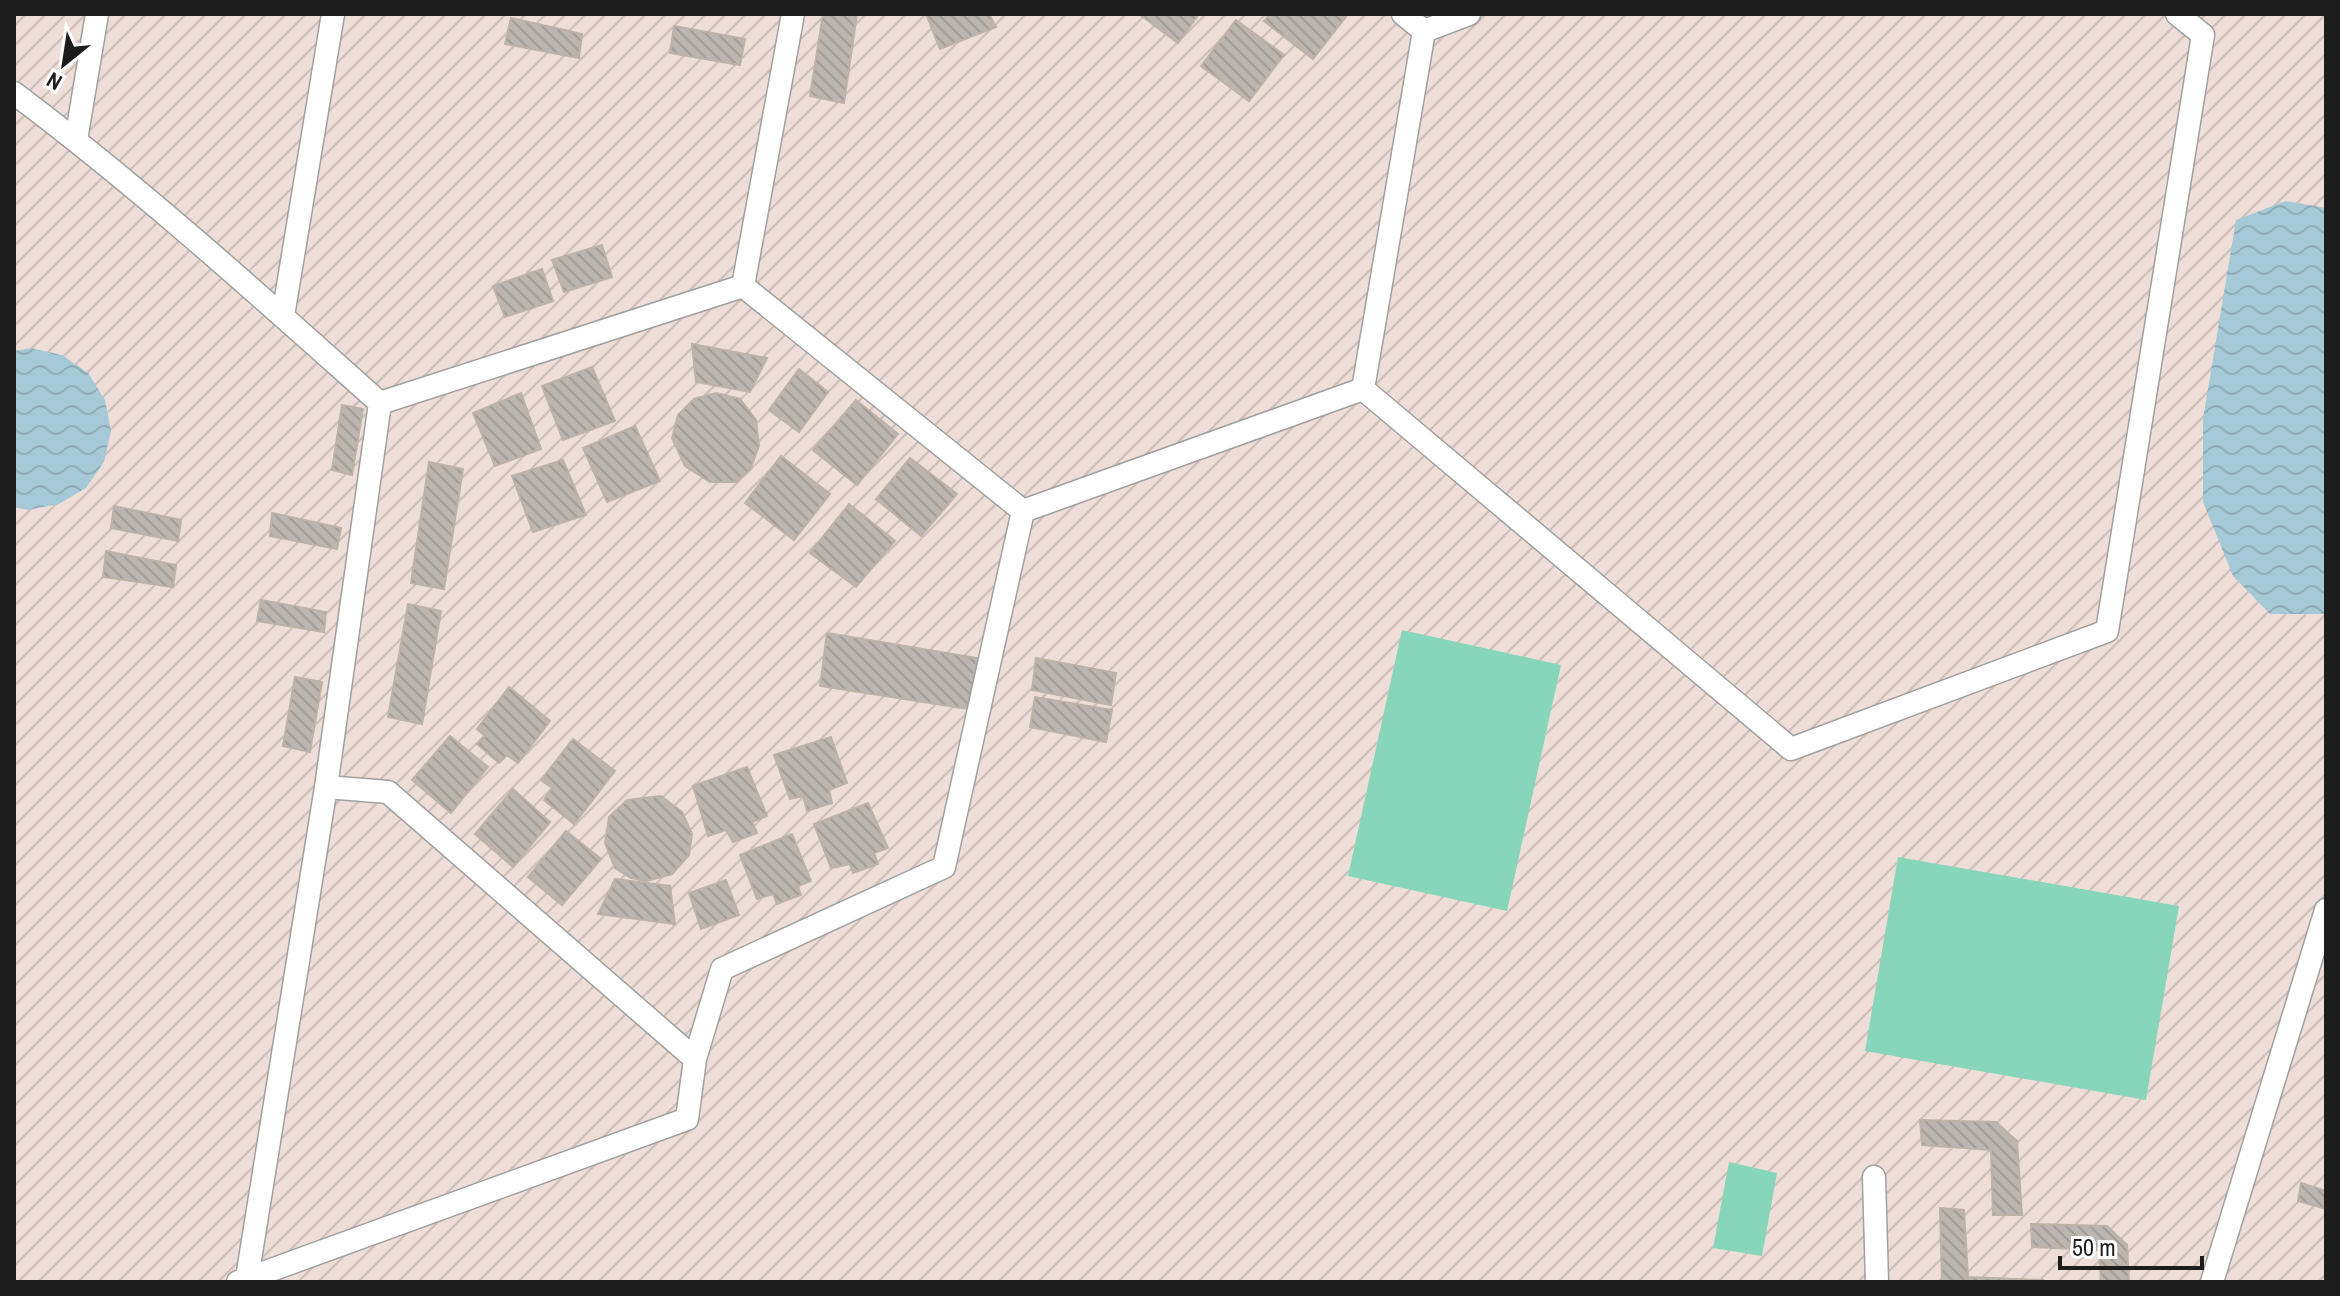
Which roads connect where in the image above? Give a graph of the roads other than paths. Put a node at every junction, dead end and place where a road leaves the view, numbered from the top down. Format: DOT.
graph roads {
  1 [pos="97,14"];
  2 [pos="333,14"];
  3 [pos="793,14"];
  4 [pos="1403,14"];
  5 [pos="1469,14"];
  6 [pos="2177,14"];
  7 [pos="1424,31"];
  8 [pos="14,93"];
  9 [pos="76,140"];
  10 [pos="743,286"];
  11 [pos="283,316"];
  12 [pos="1363,389"];
  13 [pos="380,403"];
  14 [pos="1023,511"];
  15 [pos="326,787"];
  16 [pos="2326,910"];
  17 [pos="695,1059"];
  18 [pos="1874,1177"];
  19 [pos="243,1280"];
  20 [pos="1877,1282"];
  21 [pos="2212,1282"];
  1 -- 9 [label="street"];
  2 -- 11 [label="street"];
  3 -- 10 [label="street"];
  4 -- 7 [label="street"];
  5 -- 7 [label="street"];
  6 -- 12 [label="street"];
  7 -- 12 [label="street"];
  8 -- 9 [label="street"];
  9 -- 11 [label="street"];
  10 -- 13 [label="street"];
  10 -- 14 [label="street"];
  11 -- 13 [label="street"];
  12 -- 14 [label="street"];
  13 -- 15 [label="street"];
  14 -- 17 [label="street"];
  15 -- 17 [label="street"];
  15 -- 19 [label="street"];
  16 -- 21 [label="street"];
  17 -- 19 [label="street"];
  18 -- 20 [label="street"];
}
